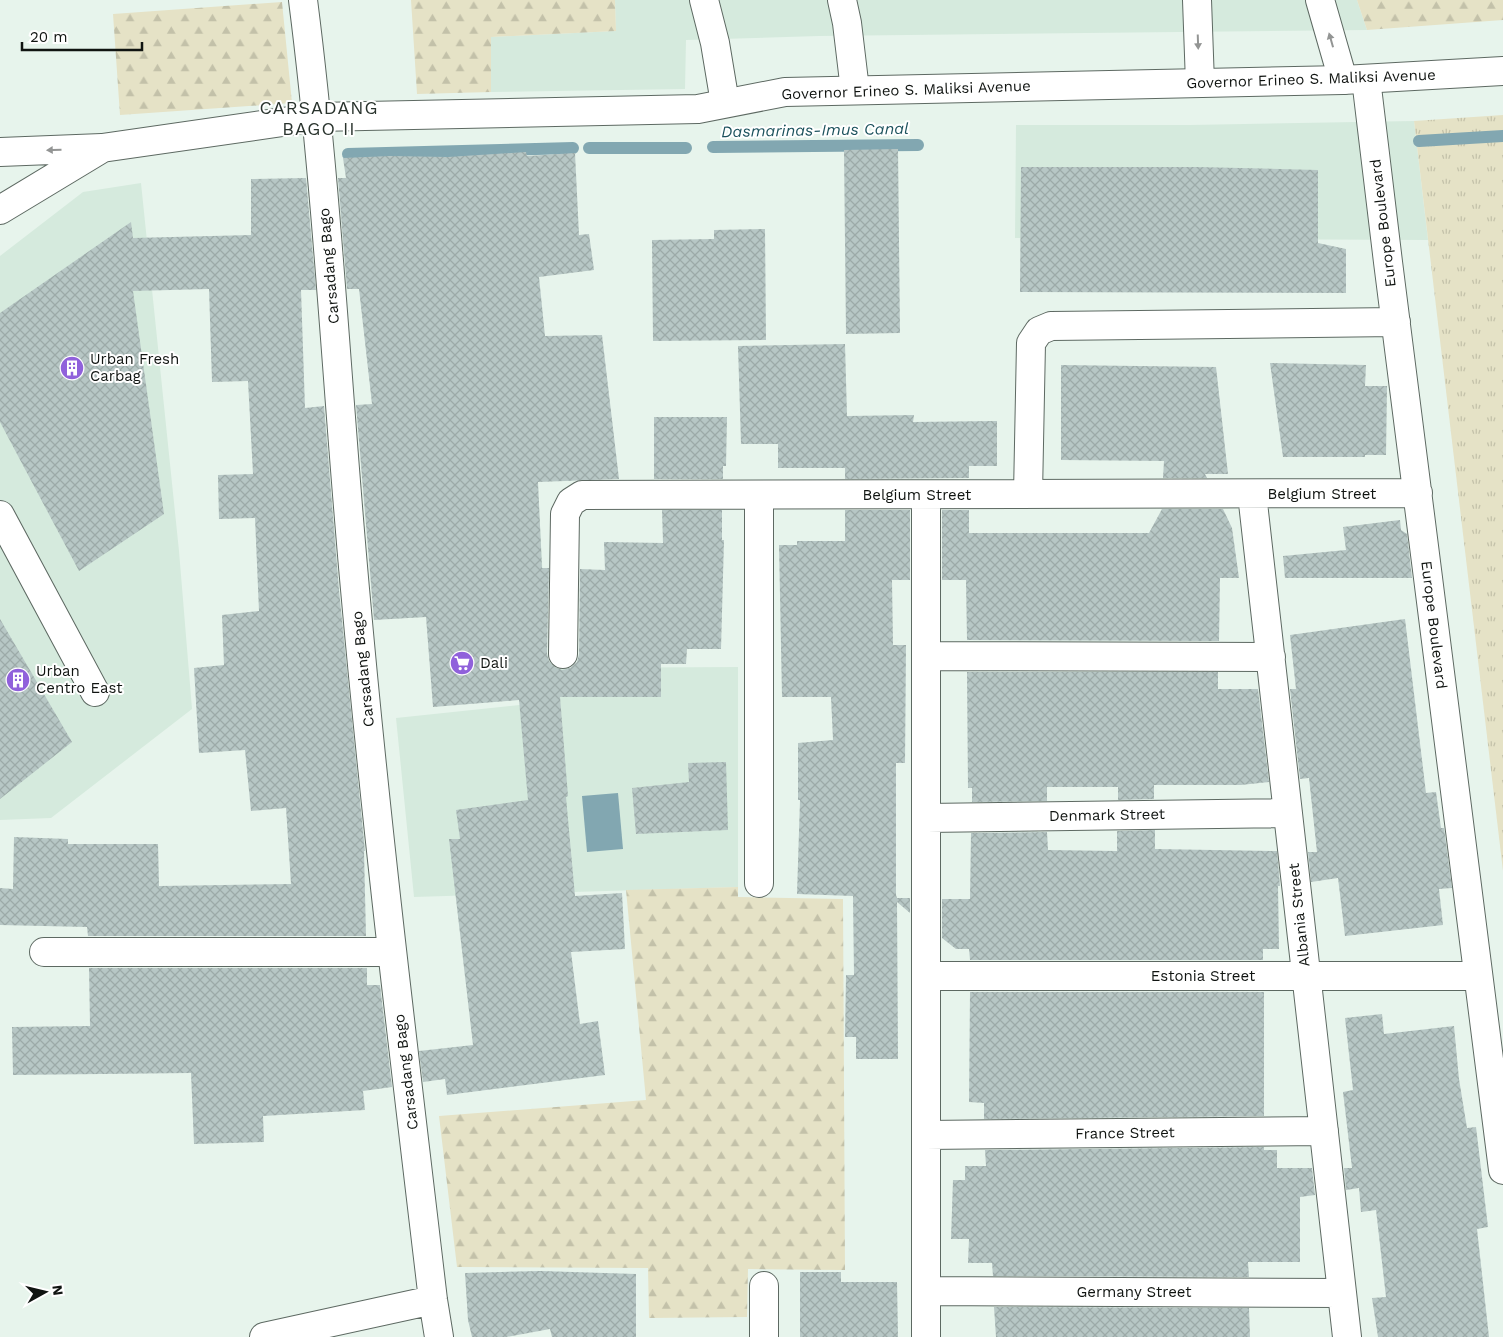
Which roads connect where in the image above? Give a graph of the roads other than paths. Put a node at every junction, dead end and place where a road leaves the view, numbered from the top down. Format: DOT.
graph roads {
  1 [pos="303,0"];
  2 [pos="704,0"];
  3 [pos="842,0"];
  4 [pos="1196,0"];
  5 [pos="1320,0"];
  6 [pos="1503,71"];
  7 [pos="1354,80"];
  8 [pos="1200,83"];
  9 [pos="855,90"];
  10 [pos="724,104"];
  11 [pos="317,117"];
  12 [pos="102,148"];
  13 [pos="0,152"];
  14 [pos="0,210"];
  15 [pos="1396,322"];
  16 [pos="1418,493"];
  17 [pos="1028,494"];
  18 [pos="1252,494"];
  19 [pos="926,495"];
  20 [pos="759,496"];
  21 [pos="0,515"];
  22 [pos="563,654"];
  23 [pos="927,656"];
  24 [pos="1271,657"];
  25 [pos="95,692"];
  26 [pos="1288,813"];
  27 [pos="926,818"];
  28 [pos="759,883"];
  29 [pos="44,952"];
  30 [pos="392,952"];
  31 [pos="927,976"];
  32 [pos="1306,976"];
  33 [pos="1478,976"];
  34 [pos="1324,1131"];
  35 [pos="926,1135"];
  36 [pos="1503,1170"];
  37 [pos="764,1286"];
  38 [pos="926,1291"];
  39 [pos="1342,1293"];
  40 [pos="433,1300"];
  41 [pos="264,1337"];
  42 [pos="439,1337"];
  43 [pos="764,1337"];
  44 [pos="926,1337"];
  45 [pos="1347,1337"];
  1 -- 11 [label="street, Carsadang Bago"];
  2 -- 10 [label="street"];
  3 -- 9 [label="street"];
  4 -- 8 [label="street, one-way"];
  7 -- 5 [label="street, Europe Boulevard, one-way"];
  6 -- 7 [label="street, Governor Erineo S. Maliksi Avenue"];
  7 -- 8 [label="street, Governor Erineo S. Maliksi Avenue"];
  7 -- 15 [label="street, Europe Boulevard"];
  8 -- 9 [label="street, Governor Erineo S. Maliksi Avenue"];
  9 -- 10 [label="street, Governor Erineo S. Maliksi Avenue"];
  10 -- 11 [label="street, Governor Erineo S. Maliksi Avenue"];
  11 -- 12 [label="street, Governor Erineo S. Maliksi Avenue"];
  11 -- 30 [label="street, Carsadang Bago"];
  12 -- 13 [label="street, Governor Erineo S. Maliksi Avenue, one-way"];
  12 -- 14 [label="street, Governor Erineo S. Maliksi Avenue"];
  15 -- 16 [label="street, Europe Boulevard"];
  15 -- 17 [label="street"];
  16 -- 18 [label="street, Belgium Street"];
  16 -- 33 [label="street, Europe Boulevard"];
  17 -- 18 [label="street, Belgium Street"];
  17 -- 19 [label="street, Belgium Street"];
  18 -- 24 [label="street, Albania Street"];
  19 -- 20 [label="street, Belgium Street"];
  19 -- 23 [label="street"];
  20 -- 22 [label="street, Belgium Street"];
  20 -- 28 [label="street"];
  21 -- 25 [label="street"];
  23 -- 24 [label="street"];
  23 -- 27 [label="street"];
  24 -- 26 [label="street, Albania Street"];
  26 -- 27 [label="street, Denmark Street"];
  26 -- 32 [label="street, Albania Street"];
  27 -- 31 [label="street"];
  29 -- 30 [label="street"];
  30 -- 40 [label="street, Carsadang Bago"];
  31 -- 32 [label="street, Estonia Street"];
  31 -- 35 [label="street"];
  32 -- 33 [label="street, Estonia Street"];
  32 -- 34 [label="street, Albania Street"];
  33 -- 36 [label="street, Europe Boulevard"];
  34 -- 35 [label="street, France Street"];
  34 -- 39 [label="street, Albania Street"];
  35 -- 38 [label="street"];
  37 -- 43 [label="street"];
  38 -- 39 [label="street, Germany Street"];
  38 -- 44 [label="street"];
  39 -- 45 [label="street, Albania Street"];
  40 -- 41 [label="street"];
  40 -- 42 [label="street, Carsadang Bago"];
}
